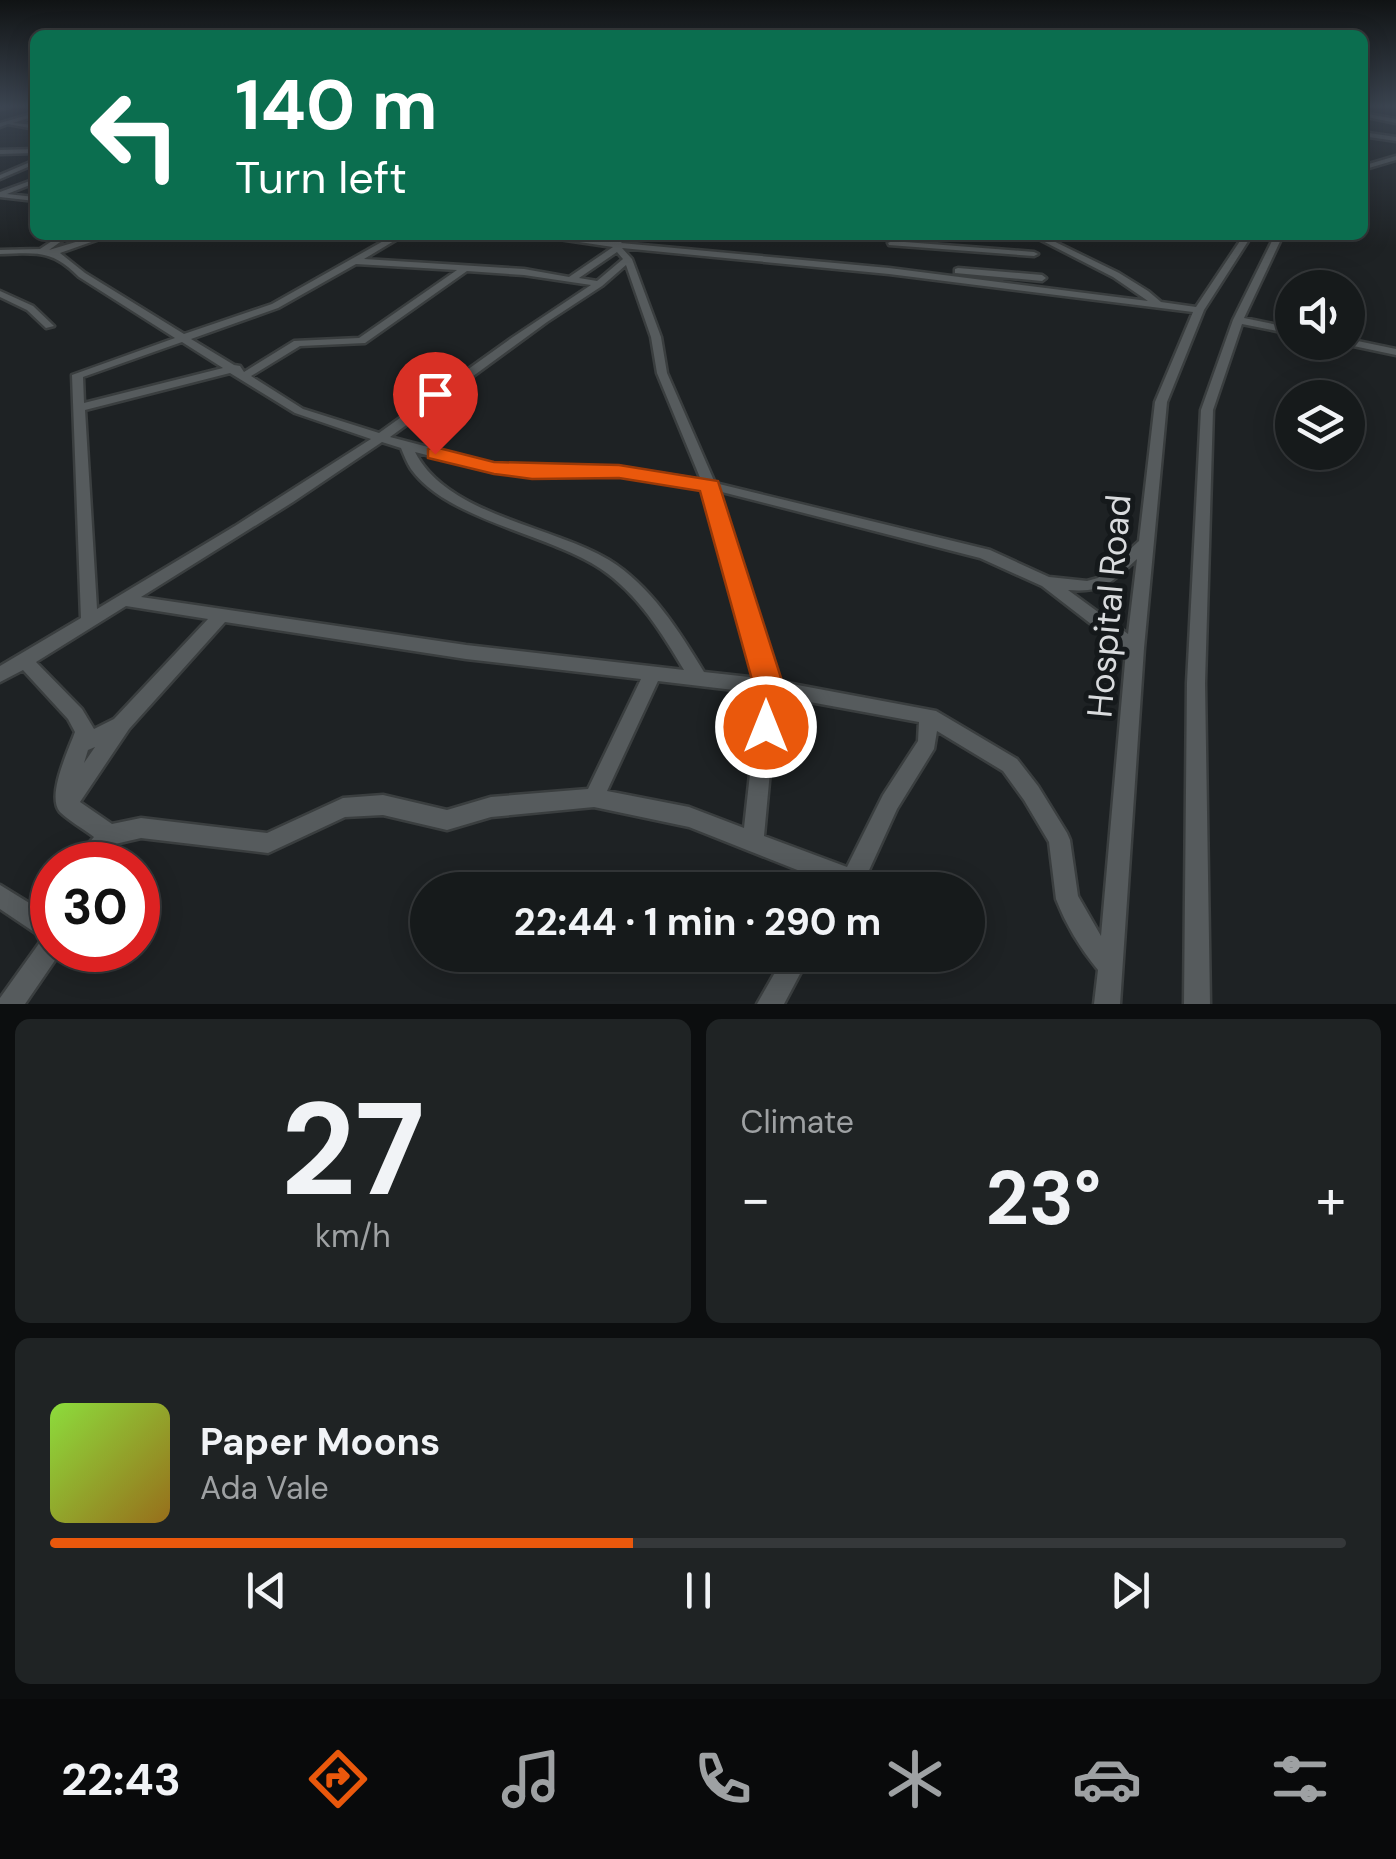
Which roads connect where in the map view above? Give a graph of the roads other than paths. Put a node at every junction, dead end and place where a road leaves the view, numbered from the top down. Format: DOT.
graph roads {
  1 [pos="1396,158"];
  2 [pos="30,164"];
  3 [pos="1368,166"];
  4 [pos="0,177"];
  5 [pos="30,184"];
  6 [pos="4,197"];
  7 [pos="30,199"];
  8 [pos="0,208"];
  9 [pos="61,240"];
  10 [pos="90,240"];
  11 [pos="392,240"];
  12 [pos="561,240"];
  13 [pos="623,240"];
  14 [pos="664,240"];
  15 [pos="892,240"];
  16 [pos="901,240"];
  17 [pos="1037,240"];
  18 [pos="1041,240"];
  19 [pos="1245,240"];
  20 [pos="1277,240"];
  21 [pos="656,249"];
  22 [pos="0,252"];
  23 [pos="48,252"];
  24 [pos="622,252"];
  25 [pos="1034,254"];
  26 [pos="364,259"];
  27 [pos="0,261"];
  28 [pos="889,265"];
  29 [pos="466,268"];
  30 [pos="904,268"];
  31 [pos="916,274"];
  32 [pos="570,278"];
  33 [pos="1042,278"];
  34 [pos="599,284"];
  35 [pos="0,294"];
  36 [pos="1089,296"];
  37 [pos="1158,305"];
  38 [pos="563,306"];
  39 [pos="1199,310"];
  40 [pos="1238,320"];
  41 [pos="49,326"];
  42 [pos="1275,328"];
  43 [pos="186,336"];
  44 [pos="1365,346"];
  45 [pos="1396,352"];
  46 [pos="241,371"];
  47 [pos="79,408"];
  48 [pos="382,437"];
  49 [pos="406,446"];
  50 [pos="710,486"];
  51 [pos="1144,544"];
  52 [pos="1046,582"];
  53 [pos="128,601"];
  54 [pos="220,618"];
  55 [pos="89,619"];
  56 [pos="1135,648"];
  57 [pos="24,660"];
  58 [pos="0,675"];
  59 [pos="652,675"];
  60 [pos="699,680"];
  61 [pos="769,687"];
  62 [pos="929,716"];
  63 [pos="121,725"];
  64 [pos="84,744"];
  65 [pos="594,798"];
  66 [pos="66,804"];
  67 [pos="109,835"];
  68 [pos="753,838"];
  69 [pos="103,842"];
  70 [pos="823,872"];
  71 [pos="856,872"];
  72 [pos="0,896"];
  73 [pos="30,916"];
  74 [pos="1110,966"];
  75 [pos="33,972"];
  76 [pos="788,972"];
  77 [pos="10,1004"];
  78 [pos="770,1004"];
  79 [pos="1108,1004"];
  80 [pos="1197,1004"];
  1 -- 3 [label="street"];
  2 -- 4 [label="street"];
  5 -- 6 [label="street"];
  6 -- 7 [label="street"];
  6 -- 8 [label="street"];
  9 -- 23 [label="street"];
  10 -- 23 [label="street"];
  11 -- 26 [label="street"];
  12 -- 24 [label="street"];
  13 -- 24 [label="street"];
  14 -- 21 [label="street"];
  15 -- 28 [label="street"];
  16 -- 25 [label="street"];
  17 -- 25 [label="street"];
  18 -- 37 [label="street"];
  19 -- 39 [label="street, Hospital Road"];
  20 -- 40 [label="street"];
  21 -- 24 [label="street"];
  21 -- 28 [label="street"];
  22 -- 23 [label="street"];
  23 -- 27 [label="street"];
  23 -- 43 [label="street"];
  24 -- 32 [label="street"];
  24 -- 34 [label="street"];
  24 -- 50 [label="street"];
  25 -- 33 [label="street"];
  26 -- 29 [label="street"];
  26 -- 43 [label="street"];
  28 -- 30 [label="street"];
  28 -- 31 [label="street"];
  29 -- 32 [label="street"];
  29 -- 46 [label="street"];
  30 -- 31 [label="street"];
  30 -- 33 [label="street"];
  31 -- 36 [label="street"];
  32 -- 34 [label="street"];
  32 -- 38 [label="street"];
  33 -- 36 [label="street"];
  34 -- 38 [label="street"];
  35 -- 41 [label="street"];
  36 -- 37 [label="street"];
  37 -- 39 [label="street"];
  38 -- 48 [label="street"];
  39 -- 51 [label="street, Hospital Road"];
  40 -- 42 [label="street"];
  40 -- 80 [label="street"];
  43 -- 46 [label="street"];
  43 -- 47 [label="street"];
  44 -- 45 [label="street"];
  46 -- 47 [label="street"];
  46 -- 48 [label="street"];
  47 -- 55 [label="street"];
  48 -- 49 [label="street"];
  48 -- 53 [label="street"];
  49 -- 50 [label="street"];
  49 -- 60 [label="street"];
  50 -- 52 [label="street"];
  50 -- 61 [label="street"];
  51 -- 52 [label="street"];
  51 -- 56 [label="street, Hospital Road"];
  52 -- 56 [label="street"];
  53 -- 54 [label="street"];
  53 -- 55 [label="street"];
  54 -- 59 [label="street"];
  54 -- 63 [label="street"];
  55 -- 57 [label="street"];
  56 -- 74 [label="street, Hospital Road"];
  57 -- 58 [label="street"];
  57 -- 64 [label="street"];
  59 -- 60 [label="street"];
  59 -- 65 [label="street"];
  60 -- 61 [label="street"];
  61 -- 62 [label="street"];
  61 -- 68 [label="street"];
  62 -- 71 [label="street"];
  62 -- 74 [label="street"];
  63 -- 64 [label="street"];
  63 -- 66 [label="street"];
  64 -- 66 [label="street"];
  65 -- 67 [label="street"];
  65 -- 68 [label="street"];
  66 -- 67 [label="street"];
  67 -- 69 [label="street"];
  68 -- 70 [label="street"];
  72 -- 73 [label="street"];
  74 -- 79 [label="street, Hospital Road"];
  75 -- 77 [label="street"];
  76 -- 78 [label="street"];
}
